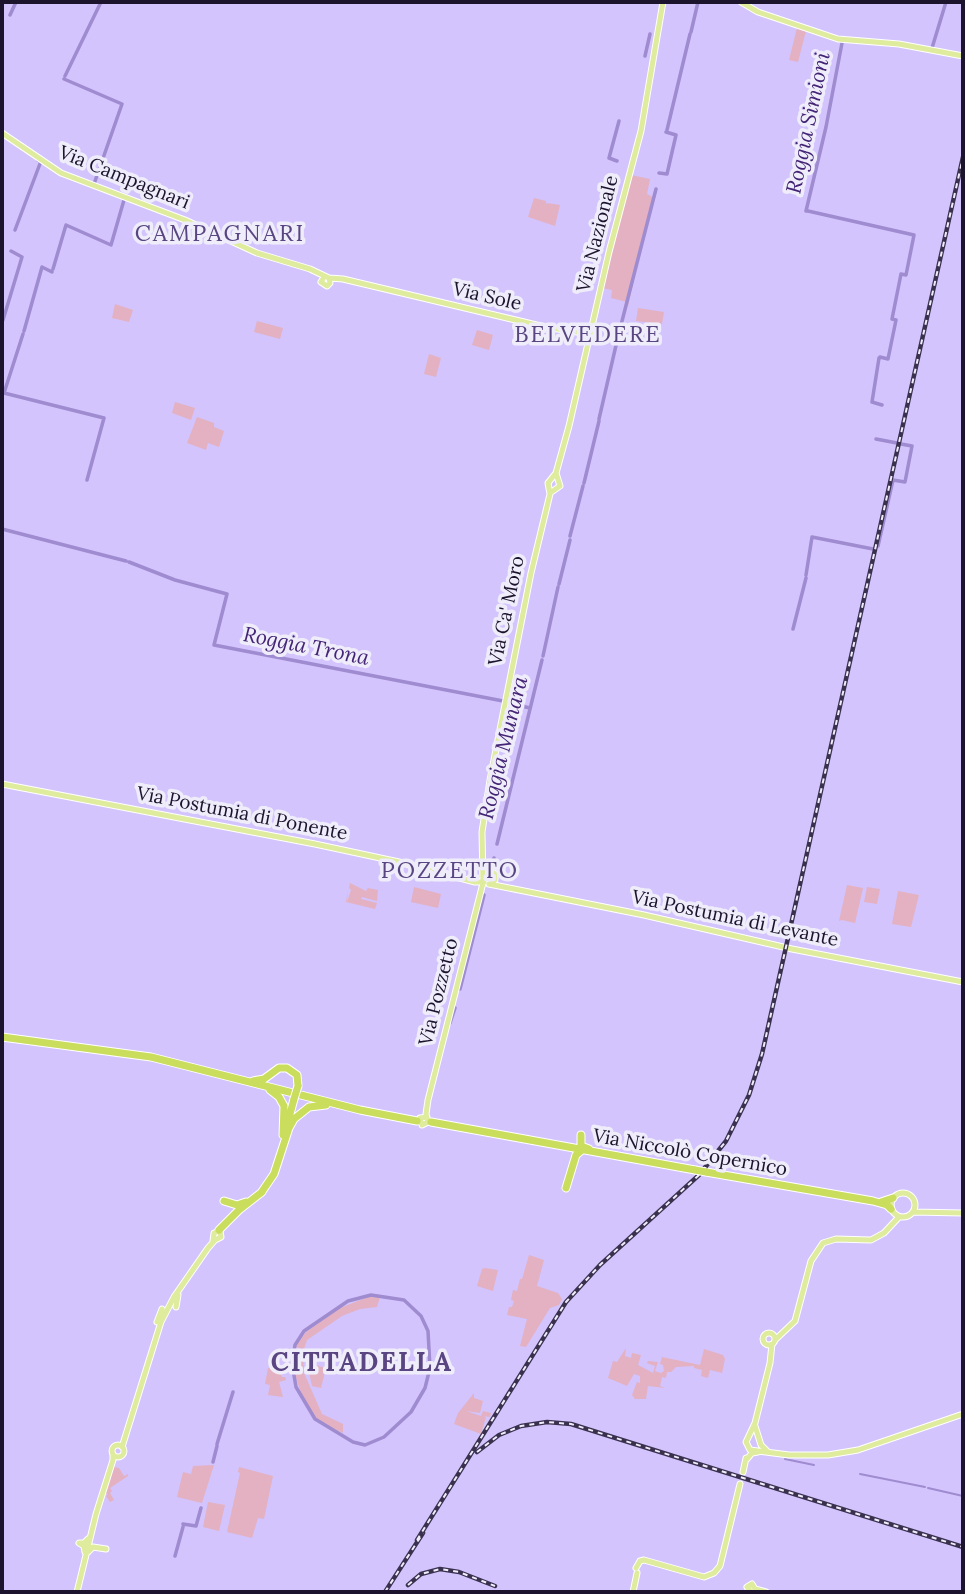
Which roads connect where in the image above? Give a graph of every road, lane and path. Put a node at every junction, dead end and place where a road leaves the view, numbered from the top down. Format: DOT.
graph roads {
  1 [pos="663,2"];
  2 [pos="741,2"];
  3 [pos="963,56"];
  4 [pos="2,133"];
  5 [pos="384,290"];
  6 [pos="588,333"];
  7 [pos="555,476"];
  8 [pos="551,490"];
  9 [pos="498,735"];
  10 [pos="2,784"];
  11 [pos="485,882"];
  12 [pos="963,982"];
  13 [pos="2,1037"];
  14 [pos="282,1068"];
  15 [pos="209,1071"];
  16 [pos="228,1076"];
  17 [pos="319,1100"];
  18 [pos="344,1107"];
  19 [pos="424,1120"];
  20 [pos="553,1145"];
  21 [pos="571,1148"];
  22 [pos="583,1150"];
  23 [pos="603,1154"];
  24 [pos="574,1160"];
  25 [pos="276,1170"];
  26 [pos="269,1188"];
  27 [pos="566,1188"];
  28 [pos="260,1193"];
  29 [pos="893,1198"];
  30 [pos="873,1201"];
  31 [pos="914,1209"];
  32 [pos="892,1210"];
  33 [pos="963,1213"];
  34 [pos="899,1217"];
  35 [pos="892,1223"];
  36 [pos="220,1232"];
  37 [pos="208,1248"];
  38 [pos="176,1307"];
  39 [pos="152,1317"];
  40 [pos="168,1317"];
  41 [pos="157,1323"];
  42 [pos="144,1376"];
  43 [pos="963,1414"];
  44 [pos="755,1423"];
  45 [pos="748,1437"];
  46 [pos="759,1440"];
  47 [pos="120,1446"];
  48 [pos="752,1449"];
  49 [pos="771,1453"];
  50 [pos="116,1455"];
  51 [pos="746,1461"];
  52 [pos="743,1472"];
  53 [pos="740,1484"];
  54 [pos="91,1532"];
  55 [pos="85,1558"];
  56 [pos="77,1592"];
  57 [pos="634,1592"];
  58 [pos="752,1592"];
  59 [pos="766,1592"];
  1 -- 6 [label="main road, Via Nazionale"];
  2 -- 3 [label="main road"];
  4 -- 5 [label="main road, Via Campagnari"];
  5 -- 6 [label="main road, Via Sole"];
  6 -- 7 [label="main road, Via Nazionale"];
  7 -- 8 [label="main road, Via Ca' Moro"];
  7 -- 8 [label="main road, Via Ca' Moro"];
  8 -- 9 [label="main road, Via Ca' Moro"];
  9 -- 11 [label="main road, Via Pozzetto"];
  10 -- 11 [label="main road, Via Postumia di Ponente"];
  11 -- 12 [label="main road, Via Postumia di Levante"];
  11 -- 19 [label="main road, Via Pozzetto"];
  13 -- 15 [label="highway"];
  14 -- 15 [label="highway"];
  14 -- 17 [label="highway"];
  14 -- 25 [label="highway, bridge"];
  15 -- 16 [label="highway"];
  16 -- 17 [label="highway"];
  16 -- 25 [label="highway"];
  17 -- 18 [label="highway"];
  18 -- 19 [label="highway"];
  18 -- 19 [label="highway"];
  18 -- 25 [label="highway"];
  19 -- 20 [label="highway, Via Niccolò Copernico"];
  20 -- 21 [label="highway, Via Niccolò Copernico"];
  20 -- 24 [label="highway"];
  21 -- 22 [label="highway, Via Niccolò Copernico"];
  21 -- 23 [label="highway"];
  22 -- 23 [label="highway, Via Niccolò Copernico"];
  22 -- 24 [label="highway"];
  23 -- 30 [label="highway, Via Niccolò Copernico, bridge"];
  24 -- 27 [label="highway"];
  25 -- 28 [label="highway"];
  26 -- 28 [label="highway"];
  28 -- 36 [label="highway"];
  28 -- 36 [label="highway"];
  29 -- 30 [label="highway, Via Niccolò Copernico"];
  29 -- 31 [label="main road"];
  29 -- 32 [label="main road"];
  30 -- 32 [label="highway, Via Niccolò Copernico"];
  31 -- 33 [label="main road"];
  31 -- 34 [label="main road"];
  32 -- 34 [label="main road"];
  32 -- 35 [label="main road"];
  34 -- 35 [label="main road"];
  35 -- 44 [label="main road"];
  36 -- 37 [label="main road"];
  36 -- 41 [label="main road"];
  37 -- 38 [label="main road"];
  37 -- 42 [label="main road"];
  39 -- 41 [label="main road"];
  40 -- 42 [label="main road"];
  41 -- 42 [label="main road"];
  42 -- 47 [label="main road"];
  43 -- 49 [label="main road"];
  44 -- 45 [label="main road"];
  44 -- 46 [label="main road"];
  45 -- 46 [label="main road"];
  45 -- 48 [label="main road"];
  46 -- 48 [label="main road"];
  46 -- 49 [label="main road"];
  47 -- 50 [label="main road"];
  47 -- 50 [label="main road"];
  48 -- 49 [label="main road"];
  48 -- 51 [label="main road"];
  49 -- 51 [label="main road"];
  50 -- 54 [label="main road"];
  51 -- 52 [label="main road"];
  53 -- 57 [label="main road"];
  54 -- 55 [label="main road"];
  54 -- 55 [label="main road"];
  55 -- 56 [label="main road"];
  58 -- 59 [label="main road"];
}
